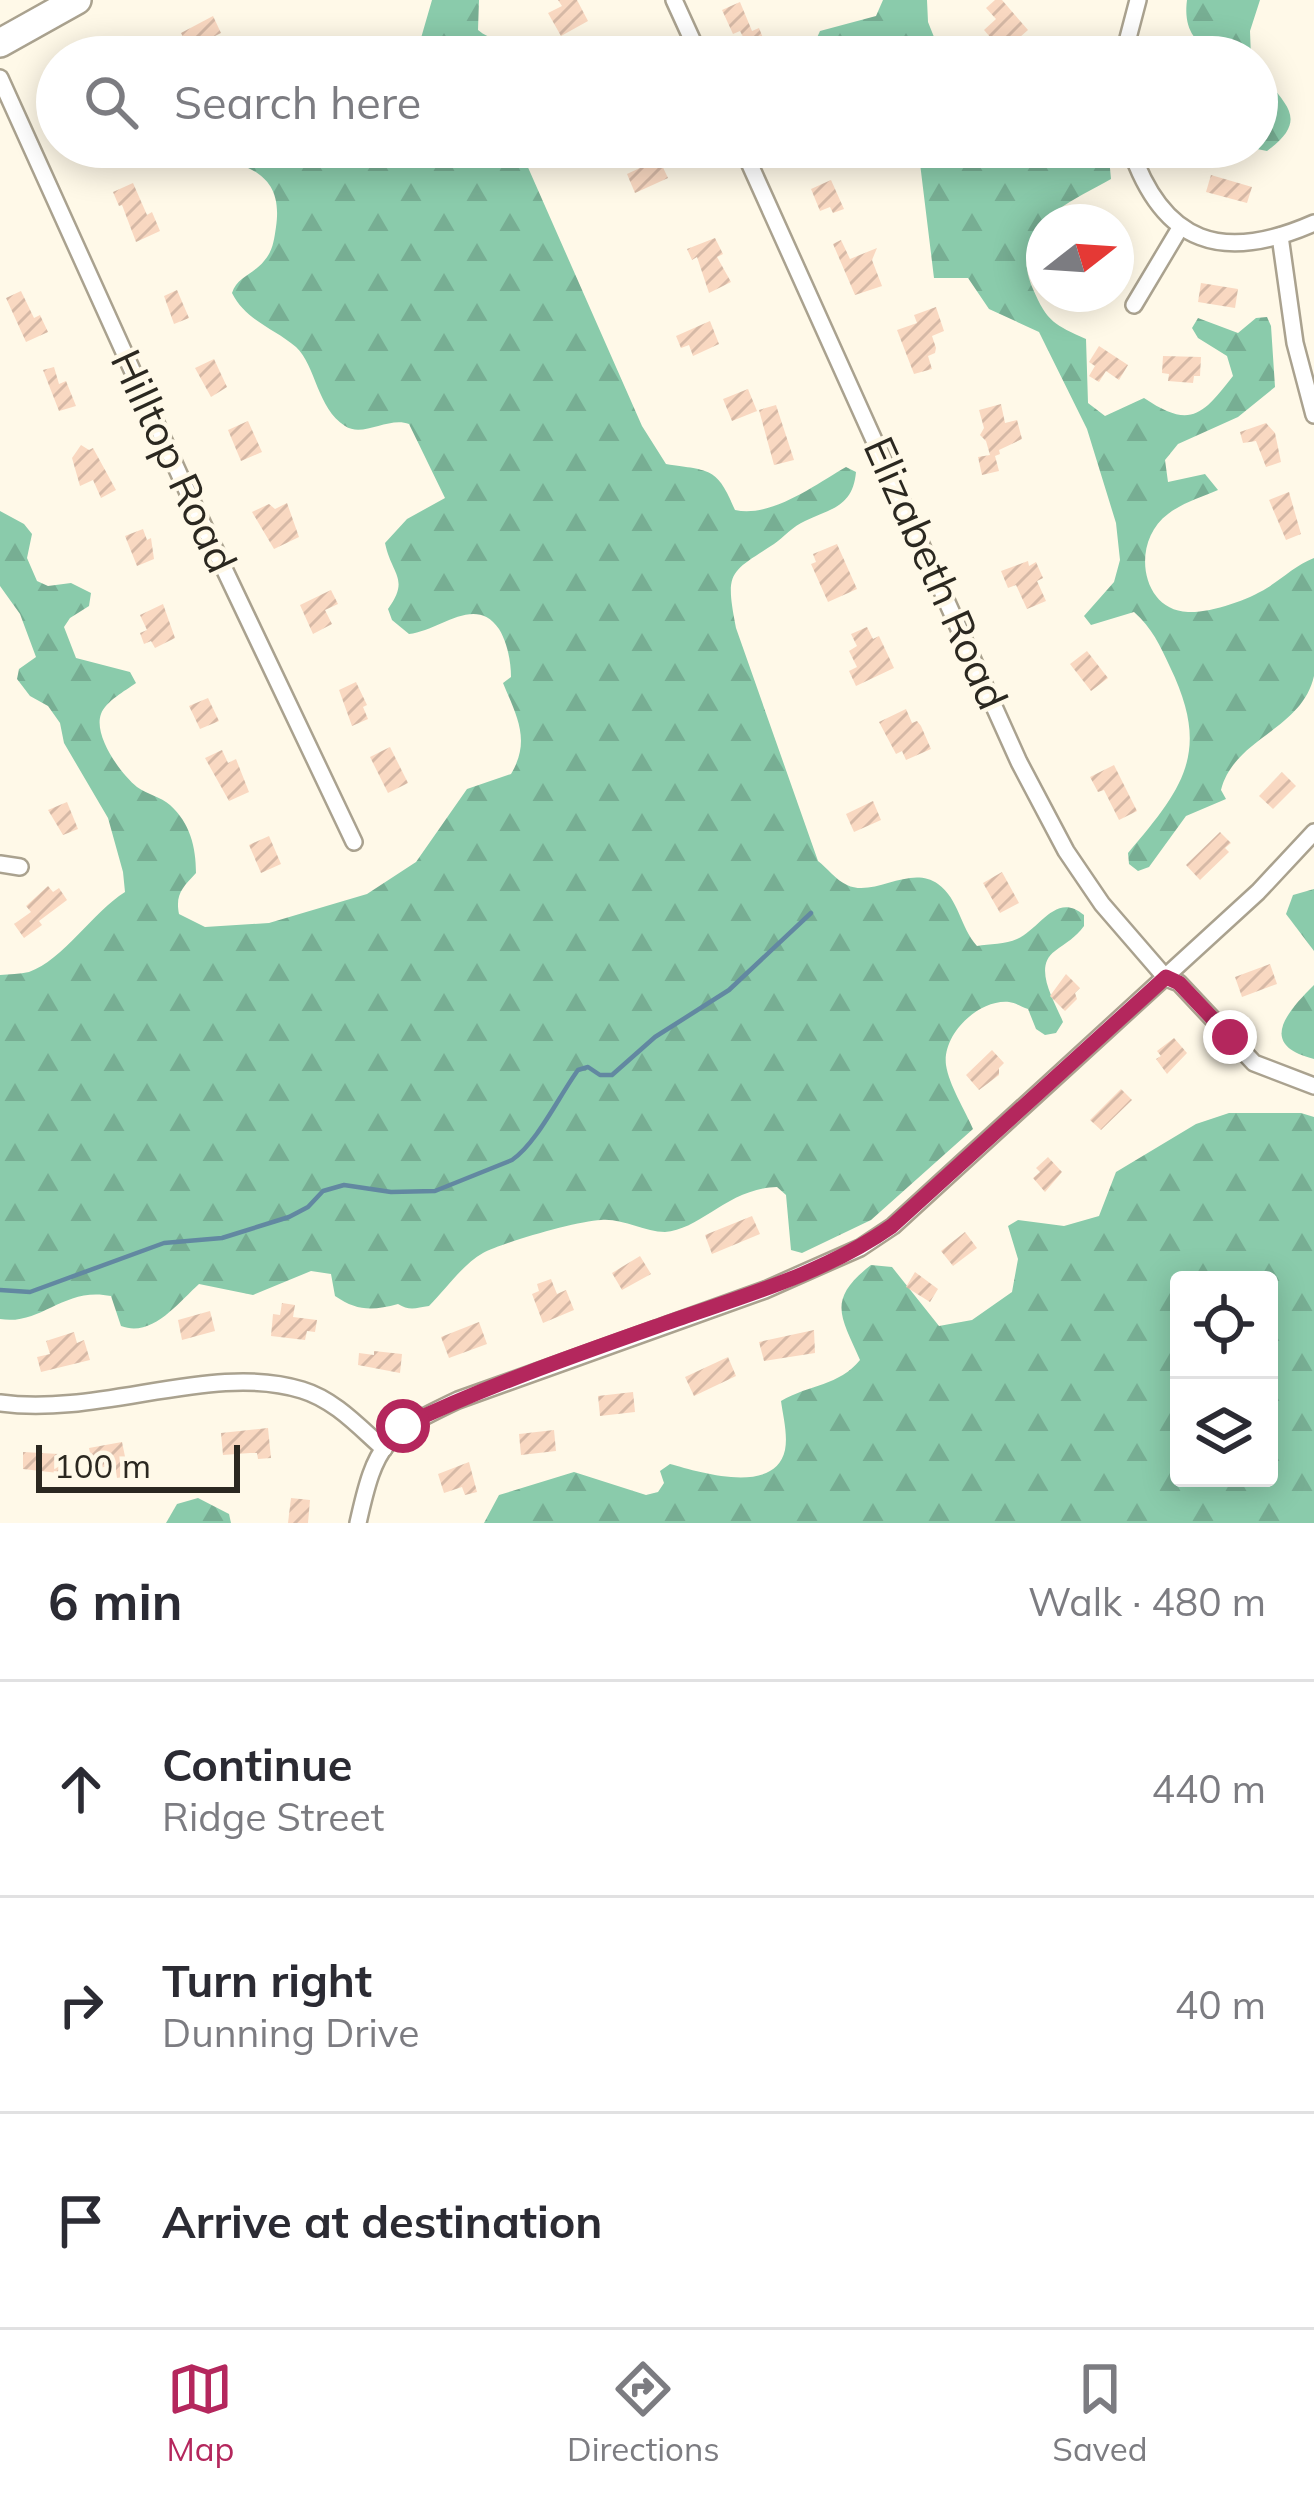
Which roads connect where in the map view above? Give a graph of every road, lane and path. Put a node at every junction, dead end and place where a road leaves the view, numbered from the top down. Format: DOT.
graph roads {
  1 [pos="77,0"];
  2 [pos="674,0"];
  3 [pos="1136,1"];
  4 [pos="690,36"];
  5 [pos="1128,36"];
  6 [pos="0,43"];
  7 [pos="0,78"];
  8 [pos="36,158"];
  9 [pos="41,168"];
  10 [pos="752,168"];
  11 [pos="1138,168"];
  12 [pos="1314,223"];
  13 [pos="1180,228"];
  14 [pos="1280,236"];
  15 [pos="1134,305"];
  16 [pos="1314,415"];
  17 [pos="1314,832"];
  18 [pos="353,842"];
  19 [pos="0,864"];
  20 [pos="20,867"];
  21 [pos="1166,977"];
  22 [pos="1314,1086"];
  23 [pos="0,1403"];
  24 [pos="384,1449"];
  25 [pos="358,1523"];
  1 -- 6 [label="highway"];
  2 -- 4 [label="street"];
  3 -- 5 [label="street"];
  7 -- 8 [label="street, Hilltop Road"];
  9 -- 18 [label="street, Hilltop Road"];
  10 -- 21 [label="street, Elizabeth Road"];
  11 -- 13 [label="street"];
  12 -- 14 [label="street"];
  13 -- 14 [label="street"];
  13 -- 15 [label="street"];
  14 -- 16 [label="street"];
  17 -- 21 [label="street"];
  19 -- 20 [label="street"];
  21 -- 22 [label="street, Elizabeth Road"];
  21 -- 24 [label="street"];
  23 -- 24 [label="street"];
  24 -- 25 [label="street"];
}
